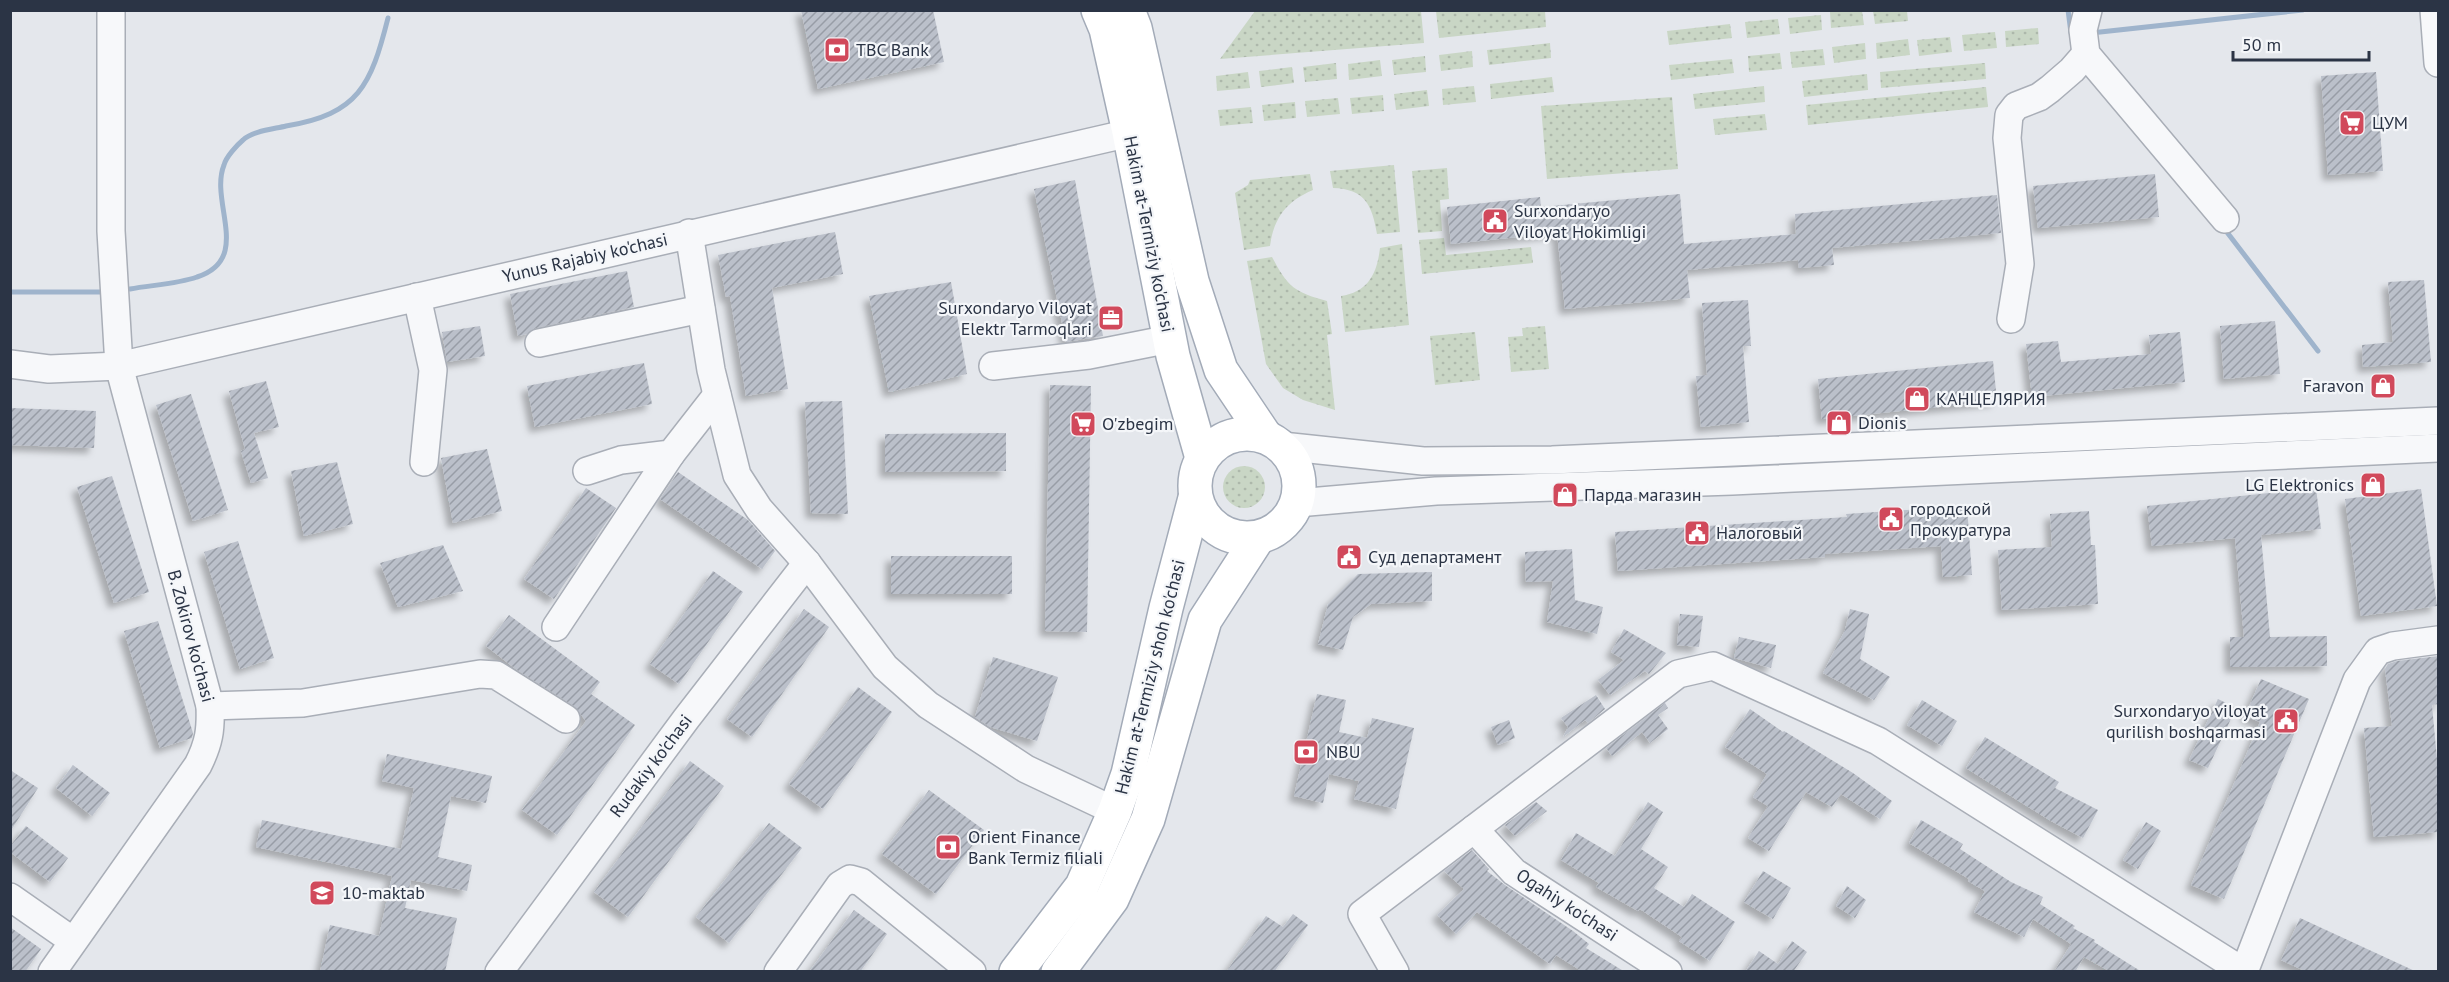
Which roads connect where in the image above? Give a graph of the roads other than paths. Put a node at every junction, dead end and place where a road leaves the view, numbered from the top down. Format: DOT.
graph roads {
  1 [pos="111,10"];
  2 [pos="1098,10"];
  3 [pos="1128,10"];
  4 [pos="2434,10"];
  5 [pos="2085,34"];
  6 [pos="2439,63"];
  7 [pos="1143,129"];
  8 [pos="2225,219"];
  9 [pos="689,233"];
  10 [pos="417,297"];
  11 [pos="701,309"];
  12 [pos="2011,319"];
  13 [pos="1170,339"];
  14 [pos="538,343"];
  15 [pos="10,364"];
  16 [pos="119,366"];
  17 [pos="993,366"];
  18 [pos="717,395"];
  19 [pos="2439,421"];
  20 [pos="1274,442"];
  21 [pos="2439,448"];
  22 [pos="671,454"];
  23 [pos="1202,458"];
  24 [pos="424,462"];
  25 [pos="587,471"];
  26 [pos="1195,498"];
  27 [pos="1297,503"];
  28 [pos="1258,538"];
  29 [pos="807,563"];
  30 [pos="556,627"];
  31 [pos="2439,640"];
  32 [pos="210,706"];
  33 [pos="566,719"];
  34 [pos="1115,812"];
  35 [pos="1474,829"];
  36 [pos="10,897"];
  37 [pos="73,941"];
  38 [pos="51,972"];
  39 [pos="499,972"];
  40 [pos="778,972"];
  41 [pos="972,972"];
  42 [pos="1016,972"];
  43 [pos="1058,972"];
  44 [pos="1395,972"];
  45 [pos="1668,972"];
  46 [pos="2244,972"];
  1 -- 16 [label="street, B. Zokirov ko'chasi"];
  2 -- 7 [label="main road, Hakim at-Termiziy ko'chasi"];
  3 -- 7 [label="main road, Hakim at-Termiziy ko'chasi"];
  4 -- 6 [label="street"];
  5 -- 8 [label="street"];
  5 -- 12 [label="street"];
  7 -- 9 [label="street, Yunus Rajabiy ko'chasi"];
  7 -- 13 [label="main road, Hakim at-Termiziy ko'chasi"];
  7 -- 20 [label="main road, Hakim at-Termiziy ko'chasi"];
  9 -- 10 [label="street, Yunus Rajabiy ko'chasi"];
  9 -- 11 [label="street"];
  10 -- 16 [label="street, Yunus Rajabiy ko'chasi"];
  10 -- 24 [label="street"];
  11 -- 14 [label="street"];
  11 -- 18 [label="street"];
  13 -- 17 [label="street"];
  13 -- 23 [label="main road, Hakim at-Termiziy ko'chasi"];
  15 -- 16 [label="street, Yunus Rajabiy ko'chasi"];
  16 -- 32 [label="street, B. Zokirov ko'chasi"];
  18 -- 22 [label="street"];
  18 -- 29 [label="street"];
  19 -- 20 [label="street"];
  20 -- 23 [label="main road"];
  20 -- 27 [label="main road"];
  21 -- 27 [label="street"];
  22 -- 25 [label="street"];
  22 -- 30 [label="street"];
  23 -- 26 [label="main road"];
  26 -- 28 [label="main road"];
  26 -- 34 [label="main road, Hakim at-Termiziy shoh ko'chasi"];
  27 -- 28 [label="main road"];
  28 -- 43 [label="main road, Hakim at-Termiziy shoh ko'chasi"];
  29 -- 34 [label="street"];
  29 -- 39 [label="street, Rudakiy ko'chasi"];
  31 -- 46 [label="street"];
  32 -- 33 [label="street"];
  32 -- 37 [label="street, B. Zokirov ko'chasi"];
  34 -- 42 [label="main road, Hakim at-Termiziy shoh ko'chasi"];
  35 -- 44 [label="street"];
  35 -- 45 [label="street, Ogahiy ko'chasi"];
  35 -- 46 [label="street"];
  36 -- 37 [label="street"];
  37 -- 38 [label="street, B. Zokirov ko'chasi"];
  40 -- 41 [label="street"];
}
